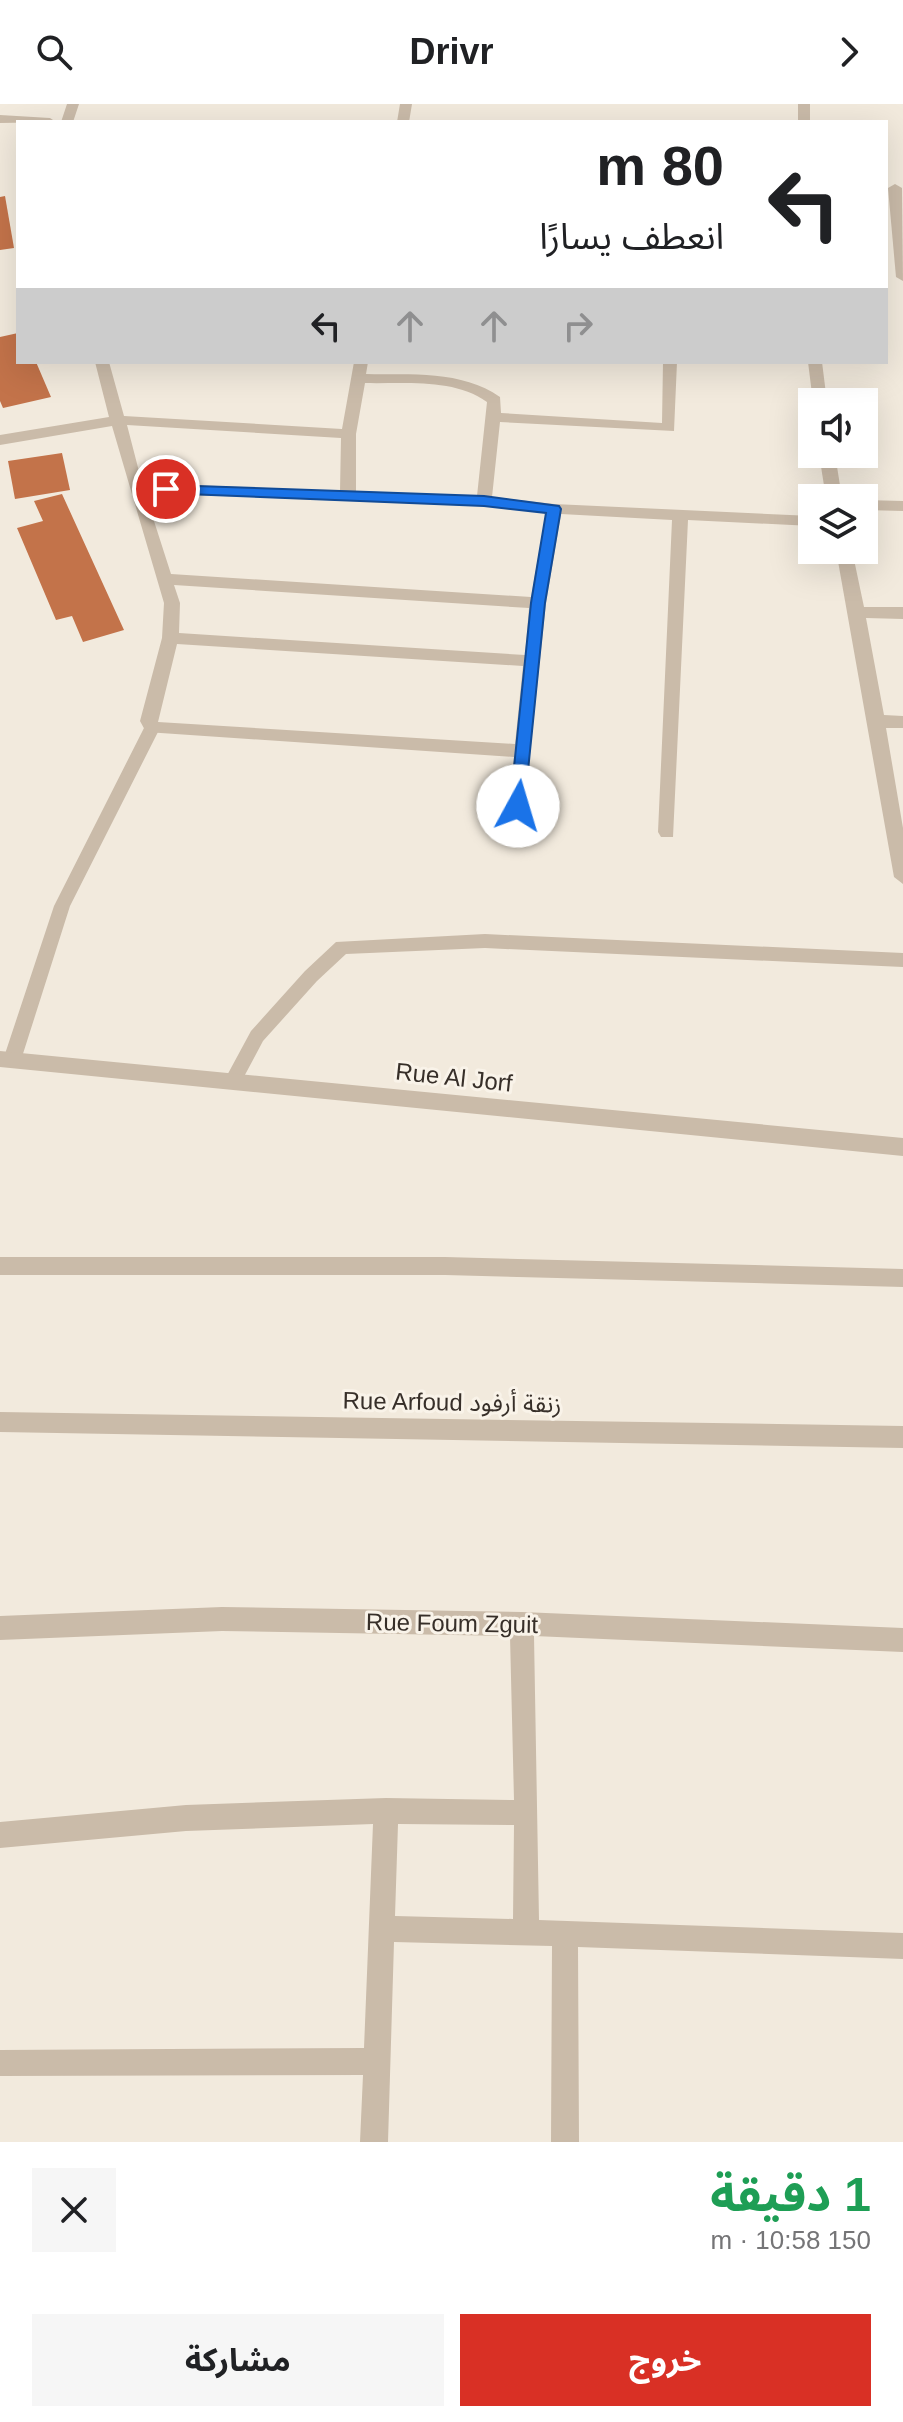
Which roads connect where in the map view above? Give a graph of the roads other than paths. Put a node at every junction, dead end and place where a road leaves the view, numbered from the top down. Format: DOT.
graph roads {
  1 [pos="895,188"];
  2 [pos="903,277"];
  3 [pos="103,364"];
  4 [pos="670,364"];
  5 [pos="815,364"];
  6 [pos="360,370"];
  7 [pos="818,388"];
  8 [pos="495,417"];
  9 [pos="117,420"];
  10 [pos="349,434"];
  11 [pos="0,440"];
  12 [pos="136,488"];
  13 [pos="348,495"];
  14 [pos="484,501"];
  15 [pos="878,505"];
  16 [pos="903,506"];
  17 [pos="554,509"];
  18 [pos="680,516"];
  19 [pos="798,520"];
  20 [pos="847,564"];
  21 [pos="167,579"];
  22 [pos="538,603"];
  23 [pos="858,612"];
  24 [pos="903,613"];
  25 [pos="170,638"];
  26 [pos="533,661"];
  27 [pos="874,721"];
  28 [pos="903,722"];
  29 [pos="152,728"];
  30 [pos="524,751"];
  31 [pos="518,806"];
  32 [pos="898,828"];
  33 [pos="667,832"];
  34 [pos="903,877"];
  35 [pos="903,960"];
  36 [pos="6,1059"];
  37 [pos="233,1081"];
  38 [pos="903,1147"];
  39 [pos="0,1266"];
  40 [pos="903,1278"];
  41 [pos="0,1422"];
  42 [pos="903,1437"];
  43 [pos="522,1624"];
  44 [pos="0,1628"];
  45 [pos="903,1640"];
  46 [pos="386,1811"];
  47 [pos="527,1813"];
  48 [pos="0,1835"];
  49 [pos="382,1929"];
  50 [pos="526,1932"];
  51 [pos="565,1935"];
  52 [pos="903,1946"];
  53 [pos="378,2061"];
  54 [pos="0,2063"];
  55 [pos="374,2142"];
  56 [pos="565,2142"];
  1 -- 2 [label="street"];
  3 -- 9 [label="street"];
  4 -- 8 [label="street"];
  5 -- 7 [label="street"];
  6 -- 8 [label="street"];
  6 -- 10 [label="street"];
  8 -- 14 [label="street"];
  9 -- 10 [label="street"];
  9 -- 11 [label="street"];
  9 -- 12 [label="street"];
  10 -- 13 [label="street"];
  12 -- 13 [label="street"];
  12 -- 21 [label="street"];
  13 -- 14 [label="street"];
  14 -- 17 [label="street"];
  15 -- 16 [label="street"];
  17 -- 18 [label="street"];
  17 -- 22 [label="street"];
  18 -- 19 [label="street"];
  18 -- 33 [label="street"];
  20 -- 23 [label="street"];
  21 -- 22 [label="street"];
  21 -- 25 [label="street"];
  22 -- 26 [label="street"];
  23 -- 24 [label="street"];
  23 -- 27 [label="street"];
  25 -- 26 [label="street"];
  25 -- 29 [label="street"];
  26 -- 30 [label="street"];
  27 -- 28 [label="street"];
  27 -- 32 [label="street"];
  29 -- 30 [label="street"];
  29 -- 36 [label="lane"];
  30 -- 31 [label="street"];
  32 -- 34 [label="street"];
  35 -- 37 [label="lane"];
  36 -- 37 [label="street, Rue Al Jorf"];
  37 -- 38 [label="street, Rue Al Jorf"];
  39 -- 40 [label="street"];
  41 -- 42 [label="street, Rue Arfoud زنقة أرفود"];
  43 -- 44 [label="street, Rue Foum Zguit"];
  43 -- 45 [label="street, Rue Foum Zguit"];
  43 -- 47 [label="street"];
  46 -- 47 [label="street"];
  46 -- 48 [label="street"];
  46 -- 49 [label="street"];
  47 -- 50 [label="street"];
  49 -- 50 [label="street"];
  49 -- 53 [label="street"];
  50 -- 51 [label="street"];
  51 -- 52 [label="street"];
  51 -- 56 [label="street"];
  53 -- 54 [label="street"];
  53 -- 55 [label="street"];
}
